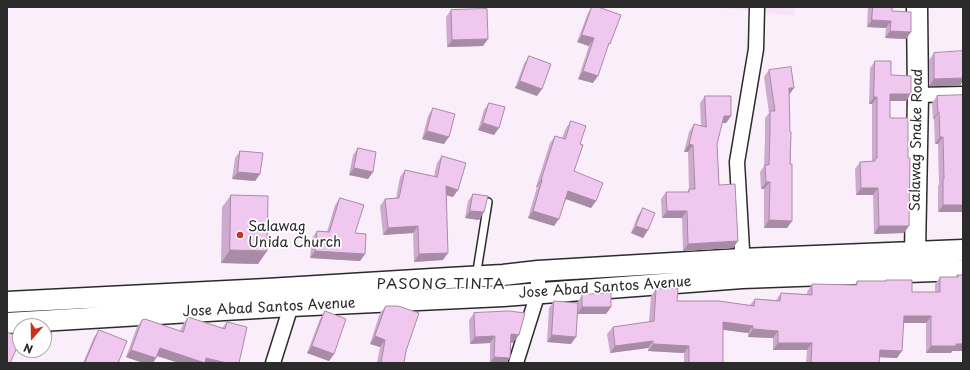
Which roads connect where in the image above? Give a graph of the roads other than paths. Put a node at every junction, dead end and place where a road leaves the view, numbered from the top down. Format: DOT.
graph roads {
  1 [pos="759,7"];
  2 [pos="770,7"];
  3 [pos="917,7"];
  4 [pos="963,94"];
  5 [pos="918,95"];
  6 [pos="488,202"];
  7 [pos="963,250"];
  8 [pos="915,252"];
  9 [pos="741,269"];
  10 [pos="963,270"];
  11 [pos="538,271"];
  12 [pos="911,272"];
  13 [pos="476,277"];
  14 [pos="538,293"];
  15 [pos="290,297"];
  16 [pos="474,297"];
  17 [pos="7,302"];
  18 [pos="7,323"];
  19 [pos="273,363"];
  20 [pos="516,363"];
  1 -- 2 [label="street"];
  1 -- 9 [label="street"];
  3 -- 5 [label="main road, Salawag Snake Road"];
  4 -- 5 [label="street"];
  5 -- 8 [label="main road, Salawag Snake Road"];
  6 -- 13 [label="lane"];
  7 -- 8 [label="main road, Jose Abad Santos Avenue"];
  8 -- 9 [label="main road, Jose Abad Santos Avenue"];
  8 -- 12 [label="main road, Salawag Snake Road"];
  9 -- 11 [label="main road, Jose Abad Santos Avenue"];
  9 -- 12 [label="main road, Jose Abad Santos Avenue"];
  9 -- 14 [label="main road, Jose Abad Santos Avenue"];
  10 -- 12 [label="main road, Jose Abad Santos Avenue"];
  11 -- 13 [label="main road, Jose Abad Santos Avenue"];
  11 -- 14 [label="street"];
  13 -- 15 [label="main road, Jose Abad Santos Avenue"];
  13 -- 16 [label="lane"];
  14 -- 16 [label="main road, Jose Abad Santos Avenue"];
  14 -- 20 [label="street"];
  15 -- 16 [label="main road, Jose Abad Santos Avenue"];
  15 -- 17 [label="main road, Jose Abad Santos Avenue"];
  15 -- 18 [label="main road, Jose Abad Santos Avenue"];
  15 -- 19 [label="street"];
}
